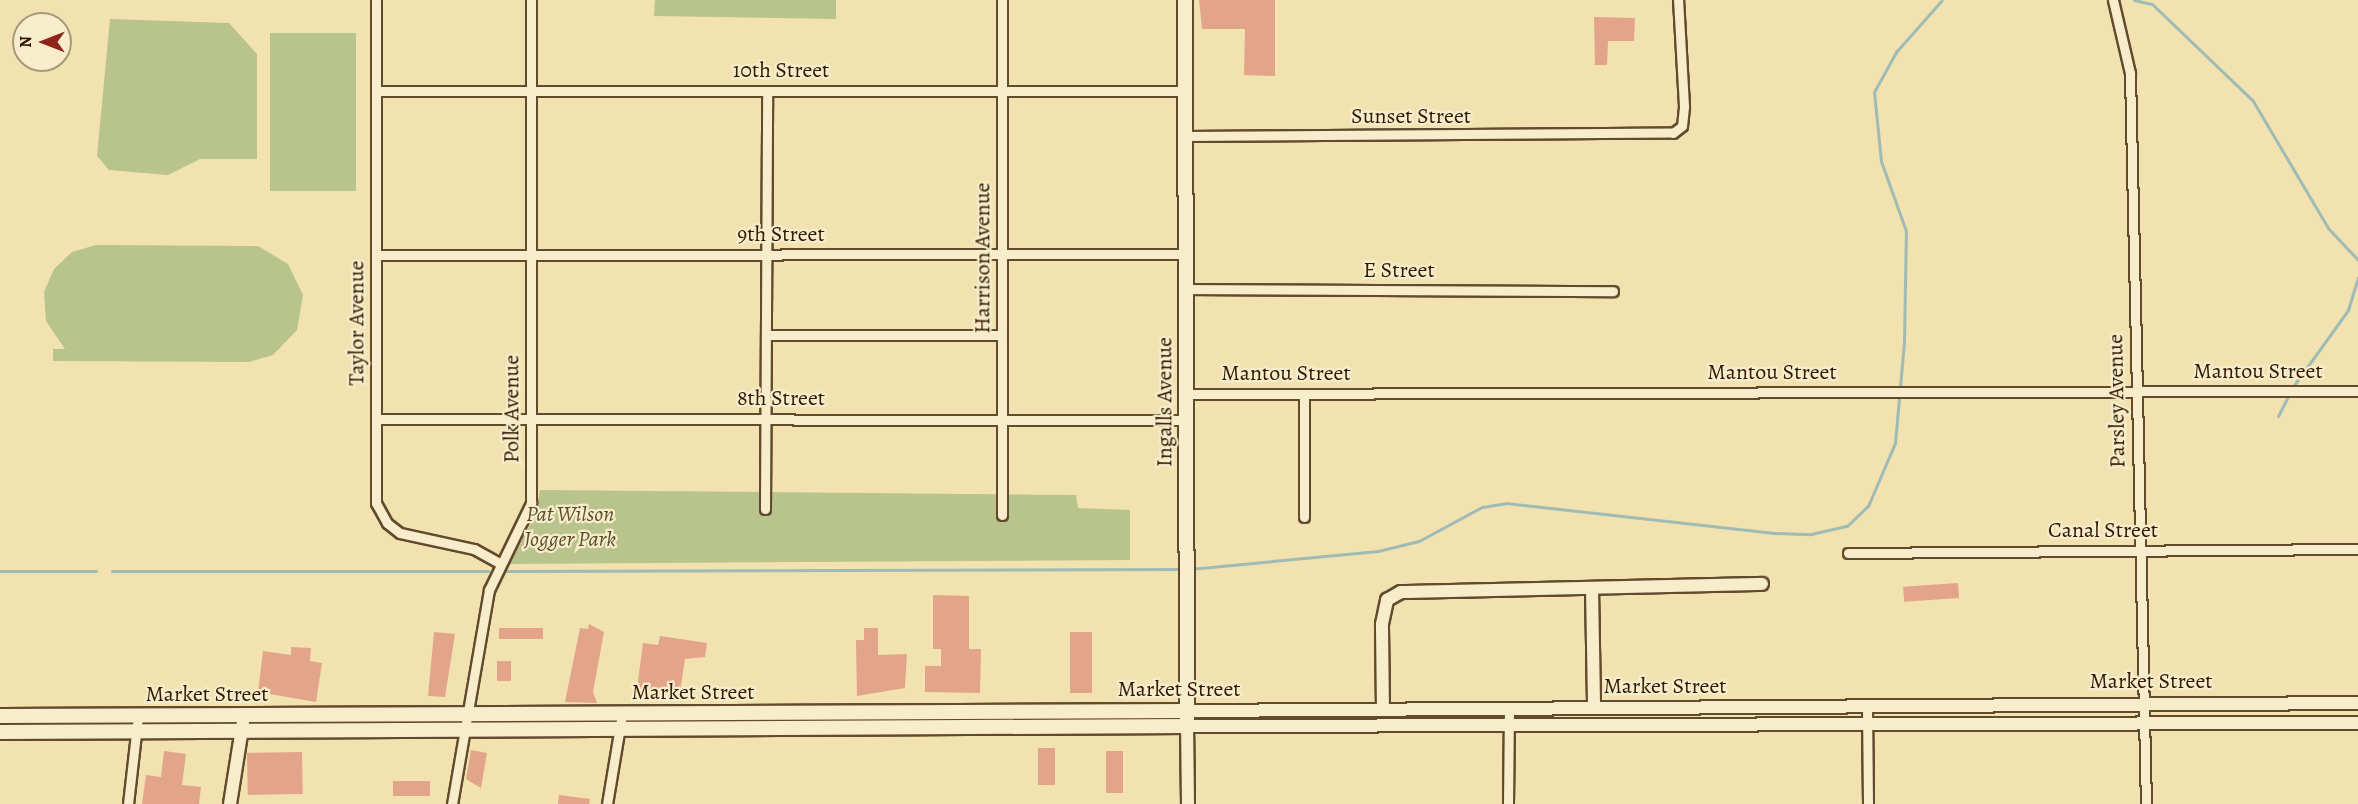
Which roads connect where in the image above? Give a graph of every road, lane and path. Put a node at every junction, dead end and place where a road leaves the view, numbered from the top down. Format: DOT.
graph roads {
  1 [pos="376,0"];
  2 [pos="531,0"];
  3 [pos="1002,0"];
  4 [pos="1185,0"];
  5 [pos="1678,0"];
  6 [pos="2114,0"];
  7 [pos="531,90"];
  8 [pos="767,90"];
  9 [pos="1002,90"];
  10 [pos="1186,90"];
  11 [pos="376,91"];
  12 [pos="1186,136"];
  13 [pos="531,254"];
  14 [pos="767,254"];
  15 [pos="1002,254"];
  16 [pos="1186,254"];
  17 [pos="377,255"];
  18 [pos="1186,289"];
  19 [pos="1613,291"];
  20 [pos="767,335"];
  21 [pos="1002,335"];
  22 [pos="2358,391"];
  23 [pos="2136,392"];
  24 [pos="1186,394"];
  25 [pos="1304,394"];
  26 [pos="767,418"];
  27 [pos="1002,418"];
  28 [pos="376,419"];
  29 [pos="531,419"];
  30 [pos="1186,420"];
  31 [pos="765,509"];
  32 [pos="1002,515"];
  33 [pos="1304,517"];
  34 [pos="2358,549"];
  35 [pos="2139,551"];
  36 [pos="1848,553"];
  37 [pos="499,563"];
  38 [pos="1762,584"];
  39 [pos="1592,588"];
  40 [pos="2144,703"];
  41 [pos="2358,703"];
  42 [pos="1867,707"];
  43 [pos="1594,708"];
  44 [pos="1509,709"];
  45 [pos="1383,710"];
  46 [pos="1187,711"];
  47 [pos="622,714"];
  48 [pos="468,715"];
  49 [pos="0,716"];
  50 [pos="138,716"];
  51 [pos="244,716"];
  52 [pos="1868,722"];
  53 [pos="2358,723"];
  54 [pos="1509,724"];
  55 [pos="2146,724"];
  56 [pos="1187,726"];
  57 [pos="465,729"];
  58 [pos="619,729"];
  59 [pos="138,731"];
  60 [pos="242,731"];
  61 [pos="0,732"];
  62 [pos="128,804"];
  63 [pos="230,804"];
  64 [pos="452,804"];
  65 [pos="607,804"];
  66 [pos="1188,804"];
  67 [pos="1508,804"];
  68 [pos="1868,804"];
  69 [pos="2146,804"];
  1 -- 11 [label="street, Taylor Avenue"];
  2 -- 7 [label="street, Polk Avenue"];
  3 -- 9 [label="street, Harrison Avenue"];
  4 -- 10 [label="main road, Ingalls Avenue"];
  5 -- 12 [label="street, Sunset Street"];
  6 -- 23 [label="street, Parsley Avenue"];
  7 -- 8 [label="street, 10th Street"];
  7 -- 11 [label="street, 10th Street"];
  7 -- 13 [label="street, Polk Avenue"];
  8 -- 9 [label="street, 10th Street"];
  8 -- 14 [label="street"];
  9 -- 10 [label="street, 10th Street"];
  9 -- 15 [label="street, Harrison Avenue"];
  10 -- 12 [label="main road, Ingalls Avenue"];
  11 -- 17 [label="street, Taylor Avenue"];
  12 -- 16 [label="main road, Ingalls Avenue"];
  13 -- 14 [label="street, 9th Street"];
  13 -- 17 [label="street, 9th Street"];
  13 -- 29 [label="street, Polk Avenue"];
  14 -- 15 [label="street, 9th Street"];
  14 -- 20 [label="street"];
  15 -- 16 [label="street, 9th Street"];
  15 -- 21 [label="street, Harrison Avenue"];
  16 -- 18 [label="main road, Ingalls Avenue"];
  17 -- 28 [label="street, Taylor Avenue"];
  18 -- 19 [label="street, E Street"];
  18 -- 24 [label="main road, Ingalls Avenue"];
  20 -- 21 [label="street"];
  20 -- 26 [label="street"];
  21 -- 27 [label="street, Harrison Avenue"];
  22 -- 23 [label="street, Mantou Street"];
  23 -- 25 [label="street, Mantou Street"];
  23 -- 35 [label="street, Parsley Avenue"];
  24 -- 25 [label="street, Mantou Street"];
  24 -- 30 [label="main road, Ingalls Avenue"];
  25 -- 33 [label="street"];
  26 -- 27 [label="street, 8th Street"];
  26 -- 29 [label="street, 8th Street"];
  26 -- 31 [label="street"];
  27 -- 30 [label="street, 8th Street"];
  27 -- 32 [label="street, Harrison Avenue"];
  28 -- 29 [label="street, 8th Street"];
  28 -- 37 [label="street, Taylor Avenue"];
  29 -- 37 [label="street, Polk Avenue"];
  30 -- 46 [label="main road, Ingalls Avenue"];
  34 -- 35 [label="street, Canal Street"];
  35 -- 36 [label="street, Canal Street"];
  35 -- 40 [label="street, Parsley Avenue"];
  37 -- 48 [label="street, Polk Avenue"];
  38 -- 39 [label="street"];
  39 -- 43 [label="street"];
  39 -- 45 [label="street"];
  40 -- 41 [label="street, Market Street"];
  40 -- 42 [label="street, Market Street"];
  40 -- 55 [label="street, Parsley Avenue"];
  42 -- 43 [label="street, Market Street"];
  42 -- 52 [label="street"];
  43 -- 44 [label="street, Market Street"];
  44 -- 45 [label="street, Market Street"];
  44 -- 54 [label="street"];
  45 -- 46 [label="street, Market Street"];
  46 -- 47 [label="main road, Market Street"];
  46 -- 56 [label="main road, Ingalls Avenue"];
  47 -- 48 [label="main road, Market Street"];
  47 -- 58 [label="street"];
  48 -- 51 [label="main road, Market Street"];
  48 -- 57 [label="street, Polk Avenue"];
  49 -- 50 [label="main road, Market Street"];
  50 -- 51 [label="main road, Market Street"];
  50 -- 59 [label="street"];
  51 -- 60 [label="street"];
  52 -- 54 [label="street, Market Street"];
  52 -- 55 [label="street, Market Street"];
  52 -- 68 [label="street"];
  53 -- 55 [label="street, Market Street"];
  54 -- 56 [label="street, Market Street"];
  54 -- 67 [label="street"];
  55 -- 69 [label="street, Parsley Avenue"];
  56 -- 58 [label="main road, Market Street"];
  56 -- 66 [label="street, Ingalls Avenue"];
  57 -- 58 [label="main road, Market Street"];
  57 -- 60 [label="main road, Market Street"];
  57 -- 64 [label="street, Polk Avenue"];
  58 -- 65 [label="street"];
  59 -- 60 [label="main road, Market Street"];
  59 -- 61 [label="main road, Market Street"];
  59 -- 62 [label="street"];
  60 -- 63 [label="street"];
}
